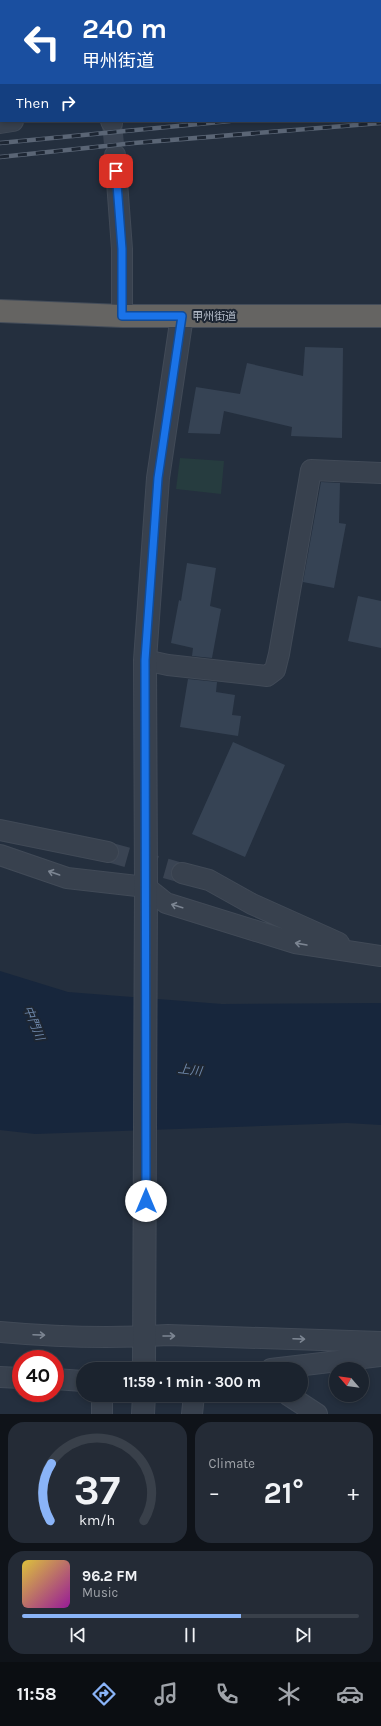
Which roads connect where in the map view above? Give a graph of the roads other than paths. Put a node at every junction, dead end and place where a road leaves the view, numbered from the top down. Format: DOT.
graph roads {
  1 [pos="115,155"];
  2 [pos="0,311"];
  3 [pos="122,316"];
  4 [pos="182,316"];
  5 [pos="381,316"];
  6 [pos="381,473"];
  7 [pos="145,660"];
  8 [pos="0,830"];
  9 [pos="108,852"];
  10 [pos="0,855"];
  11 [pos="182,873"];
  12 [pos="146,896"];
  13 [pos="372,955"];
  14 [pos="0,1332"];
  15 [pos="145,1332"];
  16 [pos="381,1342"];
  17 [pos="381,1356"];
  18 [pos="144,1362"];
  19 [pos="308,1365"];
  20 [pos="0,1377"];
  21 [pos="12,1378"];
  22 [pos="64,1380"];
  23 [pos="76,1381"];
  24 [pos="102,1402"];
  25 [pos="144,1402"];
  26 [pos="193,1402"];
  27 [pos="299,1402"];
  28 [pos="102,1414"];
  29 [pos="143,1414"];
  30 [pos="192,1414"];
  31 [pos="317,1414"];
  1 -- 3 [label="street"];
  2 -- 3 [label="highway, 甲州街道"];
  3 -- 4 [label="highway, 甲州街道"];
  4 -- 5 [label="highway, 甲州街道"];
  4 -- 7 [label="street"];
  6 -- 7 [label="street"];
  7 -- 12 [label="street"];
  8 -- 9 [label="street"];
  12 -- 10 [label="street, one-way"];
  11 -- 13 [label="street"];
  13 -- 12 [label="street, one-way"];
  12 -- 15 [label="street"];
  14 -- 15 [label="street, one-way"];
  15 -- 16 [label="street, one-way"];
  15 -- 18 [label="street"];
  17 -- 19 [label="street"];
  20 -- 21 [label="street"];
  22 -- 23 [label="street"];
  24 -- 28 [label="street"];
  25 -- 29 [label="street"];
  26 -- 30 [label="street"];
  27 -- 31 [label="street"];
}
